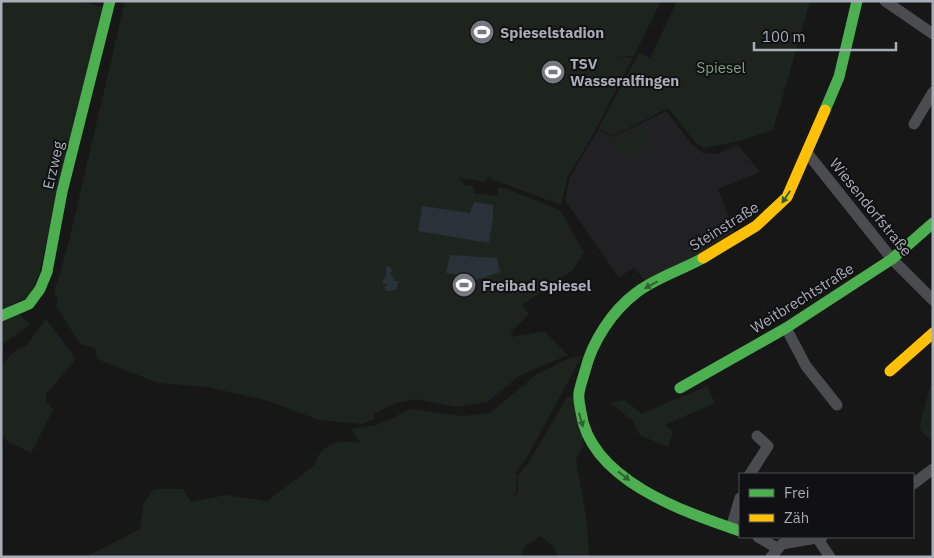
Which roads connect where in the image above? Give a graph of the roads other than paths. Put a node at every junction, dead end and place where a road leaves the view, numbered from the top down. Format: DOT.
graph roads {
  1 [pos="110,1"];
  2 [pos="857,1"];
  3 [pos="886,1"];
  4 [pos="933,34"];
  5 [pos="933,92"];
  6 [pos="914,124"];
  7 [pos="808,154"];
  8 [pos="933,222"];
  9 [pos="892,259"];
  10 [pos="933,300"];
  11 [pos="1,316"];
  12 [pos="786,328"];
  13 [pos="933,333"];
  14 [pos="890,371"];
  15 [pos="680,388"];
  16 [pos="837,405"];
  17 [pos="757,436"];
  18 [pos="933,469"];
  19 [pos="751,473"];
  20 [pos="914,483"];
  21 [pos="739,506"];
  22 [pos="736,529"];
  23 [pos="759,538"];
  24 [pos="812,538"];
  25 [pos="820,538"];
  26 [pos="774,552"];
  27 [pos="830,557"];
  1 -- 11 [label="street, Erzweg"];
  2 -- 7 [label="street, Steinstraße"];
  3 -- 4 [label="street"];
  5 -- 6 [label="street"];
  7 -- 9 [label="street, Wiesendorfstraße"];
  7 -- 22 [label="street, Steinstraße, one-way"];
  8 -- 9 [label="street, Weitbrechtstraße"];
  9 -- 10 [label="street, Wiesendorfstraße"];
  9 -- 12 [label="street, Weitbrechtstraße"];
  12 -- 15 [label="street, Weitbrechtstraße"];
  12 -- 16 [label="street"];
  13 -- 14 [label="street"];
  17 -- 19 [label="street"];
  18 -- 20 [label="street"];
  21 -- 22 [label="street"];
  23 -- 26 [label="street"];
  24 -- 26 [label="street"];
  25 -- 27 [label="street"];
}
